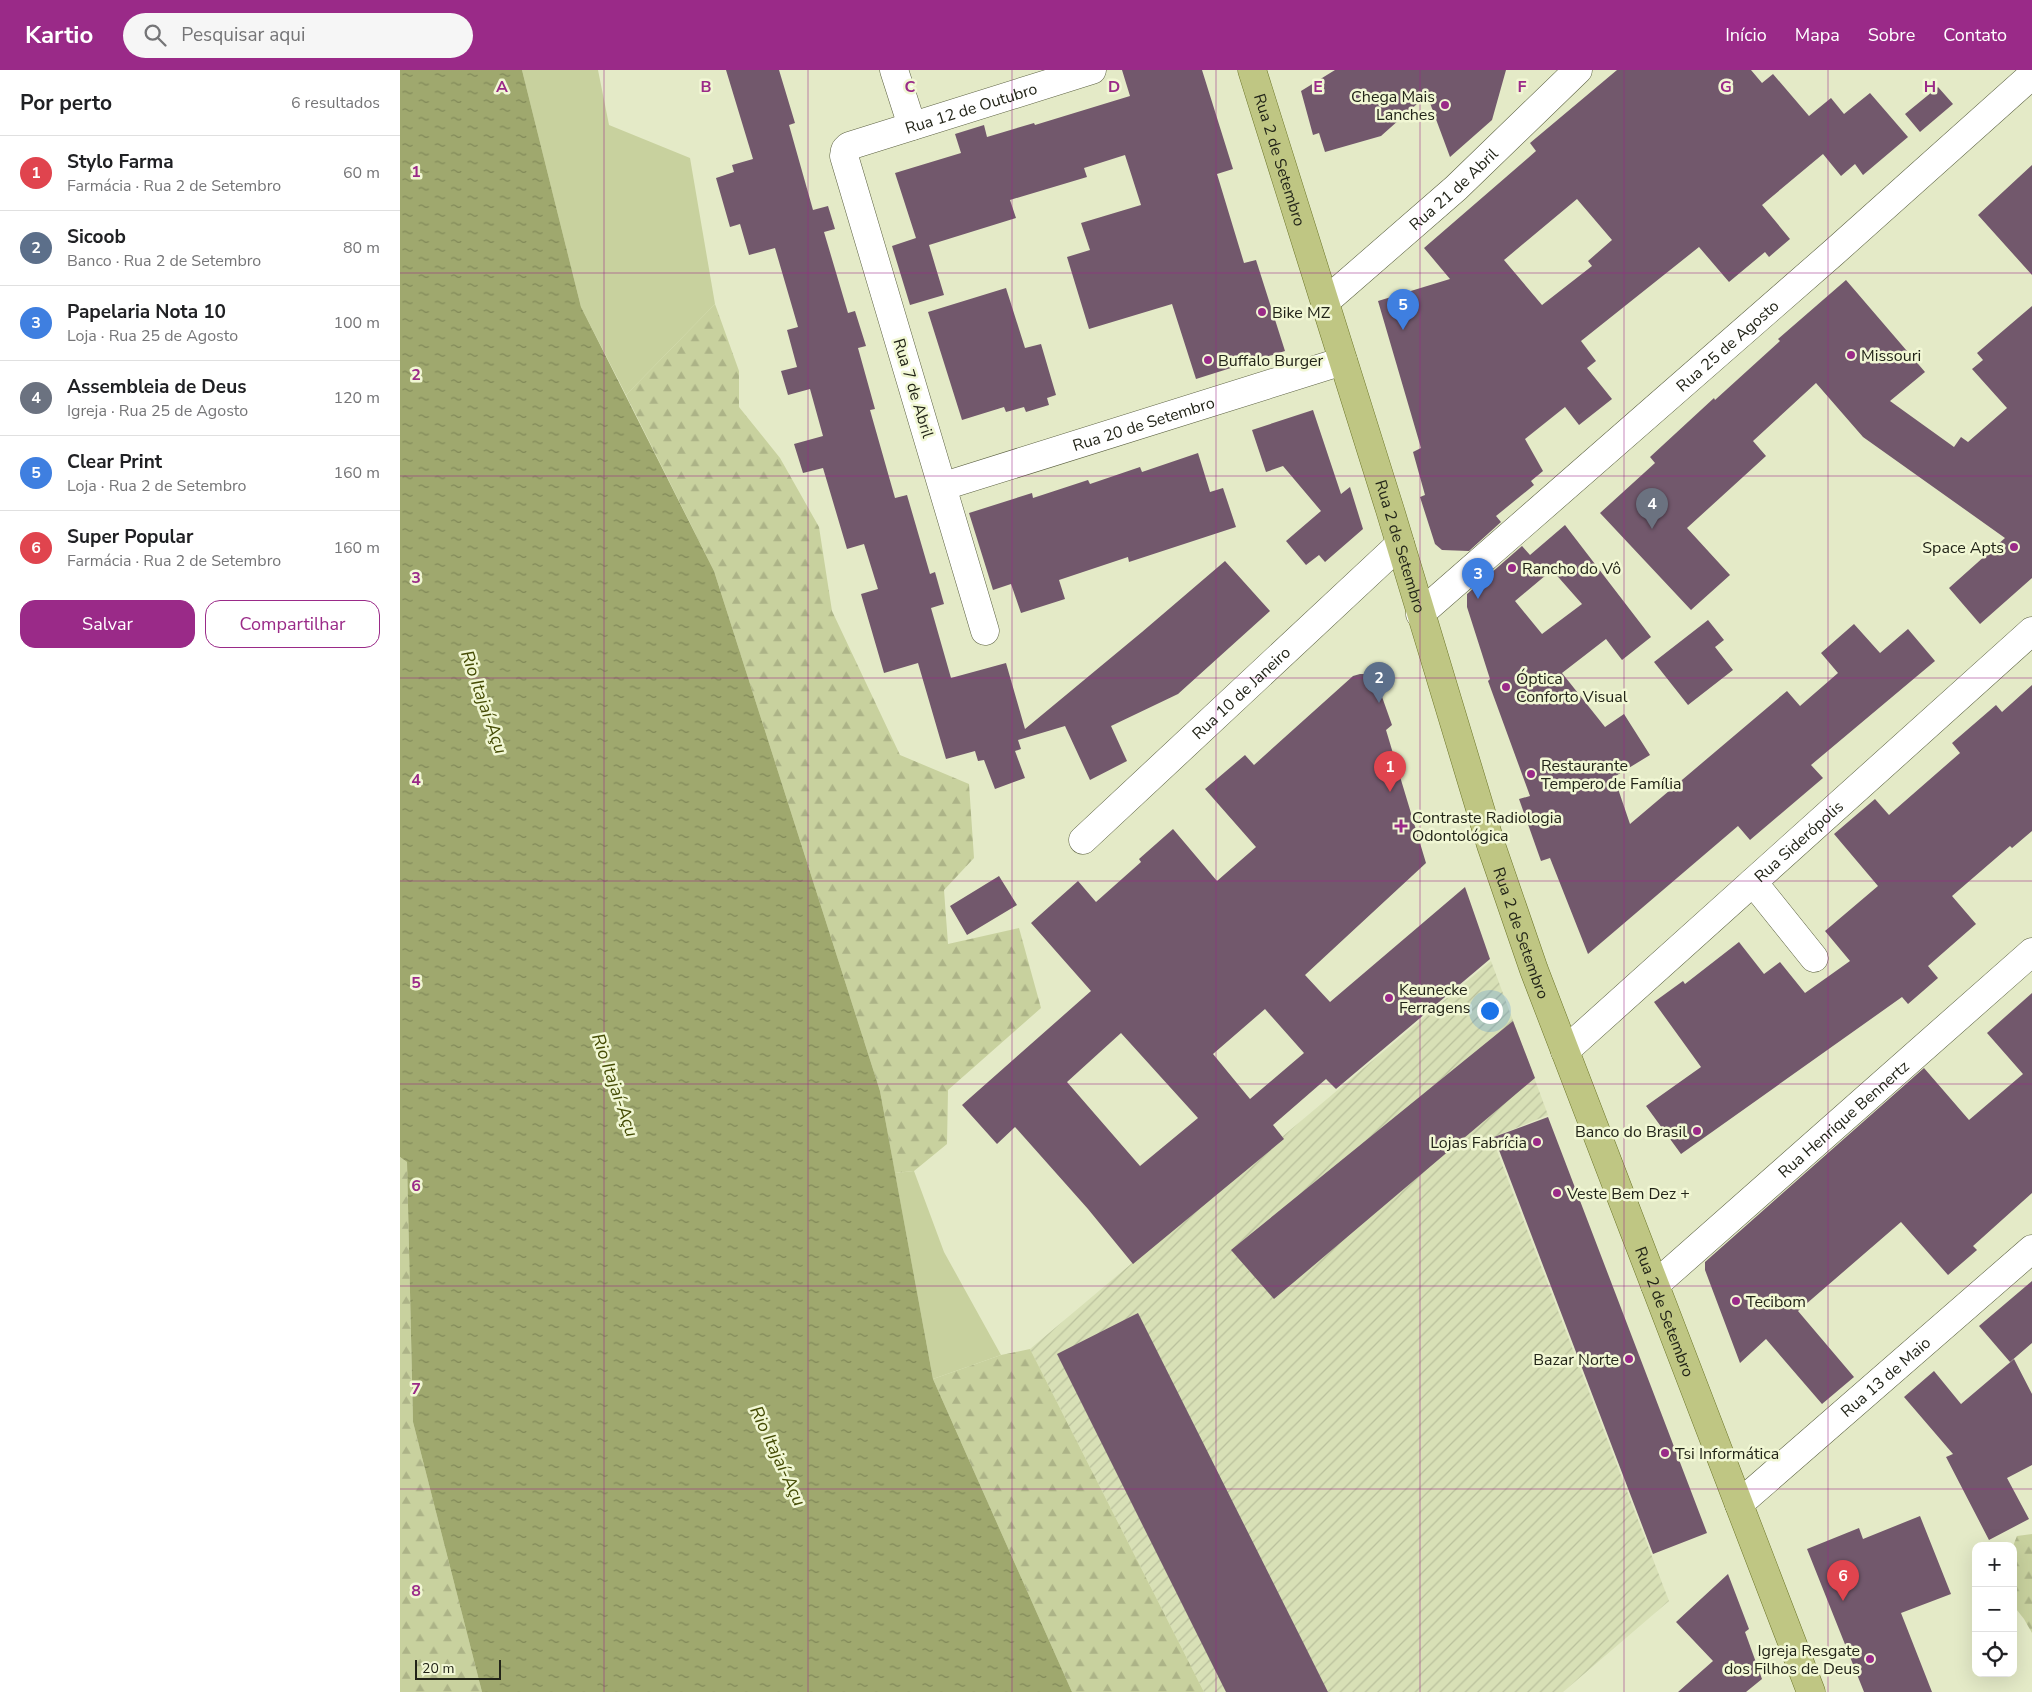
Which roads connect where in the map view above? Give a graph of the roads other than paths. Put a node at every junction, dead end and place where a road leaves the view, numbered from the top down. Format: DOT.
graph roads {
  1 [pos="894,70"];
  2 [pos="1092,70"];
  3 [pos="1252,70"];
  4 [pos="1578,70"];
  5 [pos="2032,75"];
  6 [pos="912,126"];
  7 [pos="849,146"];
  8 [pos="1325,302"];
  9 [pos="1343,361"];
  10 [pos="944,486"];
  11 [pos="1400,544"];
  12 [pos="1420,614"];
  13 [pos="985,631"];
  14 [pos="2032,631"];
  15 [pos="1083,840"];
  16 [pos="1753,882"];
  17 [pos="2032,952"];
  18 [pos="1814,958"];
  19 [pos="1565,1051"];
  20 [pos="2032,1249"];
  21 [pos="1655,1285"];
  22 [pos="1739,1504"];
  23 [pos="1811,1692"];
  1 -- 6 [label="street"];
  2 -- 6 [label="street, Rua 12 de Outubro"];
  3 -- 8 [label="main road, Rua 2 de Setembro"];
  4 -- 8 [label="street, Rua 21 de Abril"];
  5 -- 12 [label="street, Rua 25 de Agosto"];
  6 -- 7 [label="street, Rua 12 de Outubro"];
  7 -- 10 [label="street, Rua 7 de Abril"];
  8 -- 9 [label="main road, Rua 2 de Setembro"];
  9 -- 10 [label="street, Rua 20 de Setembro"];
  9 -- 11 [label="main road, Rua 2 de Setembro"];
  10 -- 13 [label="street, Rua 7 de Abril"];
  11 -- 12 [label="main road, Rua 2 de Setembro"];
  11 -- 15 [label="street, Rua 10 de Janeiro"];
  12 -- 19 [label="main road, Rua 2 de Setembro"];
  14 -- 16 [label="street, Rua Siderópolis"];
  16 -- 18 [label="street"];
  16 -- 19 [label="street, Rua Siderópolis"];
  17 -- 21 [label="street, Rua Henrique Bennertz"];
  19 -- 21 [label="main road, Rua 2 de Setembro"];
  20 -- 22 [label="street, Rua 13 de Maio"];
  21 -- 22 [label="main road, Rua 2 de Setembro"];
  22 -- 23 [label="main road, Rua 2 de Setembro"];
}
